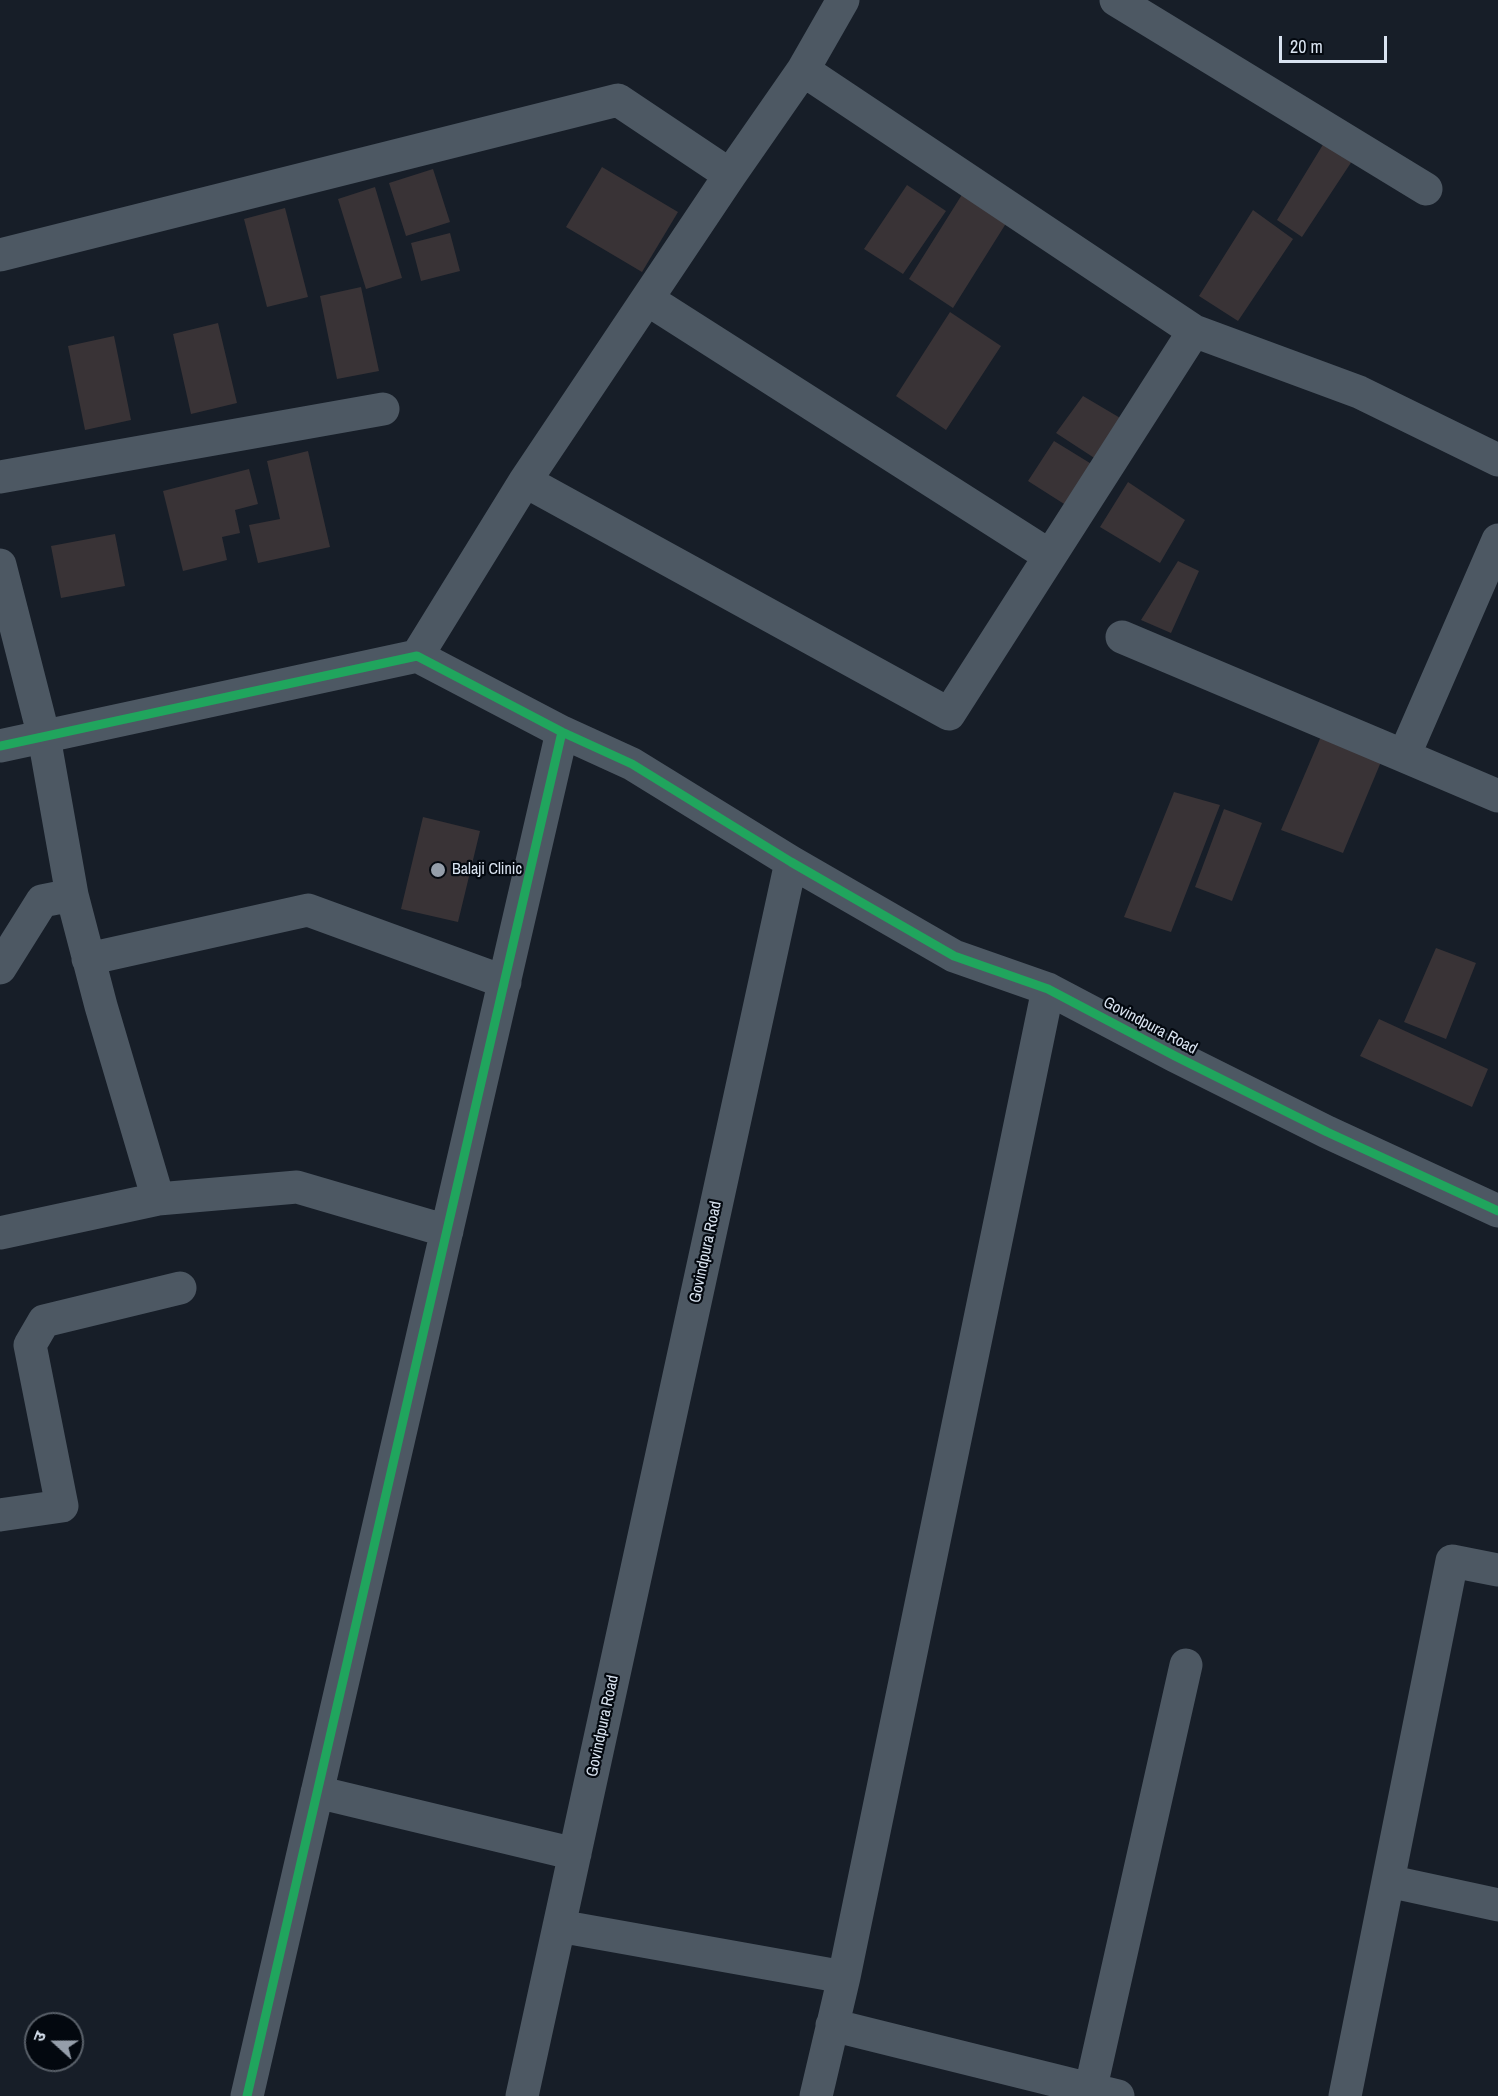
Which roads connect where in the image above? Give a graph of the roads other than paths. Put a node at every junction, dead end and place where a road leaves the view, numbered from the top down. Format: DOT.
graph roads {
  1 [pos="843,0"];
  2 [pos="1116,0"];
  3 [pos="803,70"];
  4 [pos="730,175"];
  5 [pos="1426,189"];
  6 [pos="0,255"];
  7 [pos="647,299"];
  8 [pos="1194,331"];
  9 [pos="383,409"];
  10 [pos="1498,460"];
  11 [pos="0,477"];
  12 [pos="525,481"];
  13 [pos="1498,540"];
  14 [pos="1050,556"];
  15 [pos="0,565"];
  16 [pos="1491,575"];
  17 [pos="1122,637"];
  18 [pos="417,656"];
  19 [pos="562,732"];
  20 [pos="44,737"];
  21 [pos="0,746"];
  22 [pos="1404,756"];
  23 [pos="1498,796"];
  24 [pos="791,862"];
  25 [pos="72,895"];
  26 [pos="88,959"];
  27 [pos="0,968"];
  28 [pos="505,982"];
  29 [pos="1048,989"];
  30 [pos="158,1199"];
  31 [pos="1498,1211"];
  32 [pos="447,1231"];
  33 [pos="0,1233"];
  34 [pos="180,1288"];
  35 [pos="0,1515"];
  36 [pos="1498,1570"];
  37 [pos="1186,1665"];
  38 [pos="318,1792"];
  39 [pos="575,1854"];
  40 [pos="1388,1881"];
  41 [pos="1498,1905"];
  42 [pos="559,1926"];
  43 [pos="844,1977"];
  44 [pos="832,2025"];
  45 [pos="1100,2094"];
  46 [pos="247,2096"];
  47 [pos="522,2096"];
  48 [pos="816,2096"];
  49 [pos="1345,2096"];
  1 -- 3 [label="street"];
  2 -- 5 [label="street"];
  3 -- 4 [label="street"];
  3 -- 8 [label="street"];
  4 -- 6 [label="street"];
  4 -- 7 [label="street"];
  7 -- 12 [label="street"];
  7 -- 14 [label="street"];
  8 -- 10 [label="street"];
  8 -- 14 [label="street"];
  9 -- 11 [label="street"];
  12 -- 14 [label="street"];
  12 -- 18 [label="street"];
  13 -- 16 [label="street"];
  15 -- 20 [label="street"];
  16 -- 22 [label="street"];
  17 -- 22 [label="street"];
  18 -- 19 [label="street"];
  18 -- 20 [label="street"];
  19 -- 24 [label="street"];
  19 -- 28 [label="street"];
  20 -- 21 [label="street"];
  20 -- 25 [label="street"];
  22 -- 23 [label="street"];
  24 -- 29 [label="street, Govindpura Road"];
  24 -- 39 [label="street, Govindpura Road"];
  25 -- 26 [label="street"];
  25 -- 27 [label="street"];
  26 -- 28 [label="street"];
  26 -- 30 [label="street"];
  28 -- 32 [label="street"];
  29 -- 31 [label="street, Govindpura Road"];
  29 -- 43 [label="street"];
  30 -- 32 [label="street"];
  30 -- 33 [label="street"];
  32 -- 38 [label="street"];
  34 -- 35 [label="street"];
  36 -- 40 [label="street"];
  37 -- 45 [label="street"];
  38 -- 39 [label="street"];
  38 -- 46 [label="street"];
  39 -- 42 [label="street, Govindpura Road"];
  40 -- 41 [label="street"];
  40 -- 49 [label="street"];
  42 -- 43 [label="street"];
  42 -- 47 [label="street, Govindpura Road"];
  43 -- 44 [label="street"];
  44 -- 45 [label="street"];
  44 -- 48 [label="street"];
}
